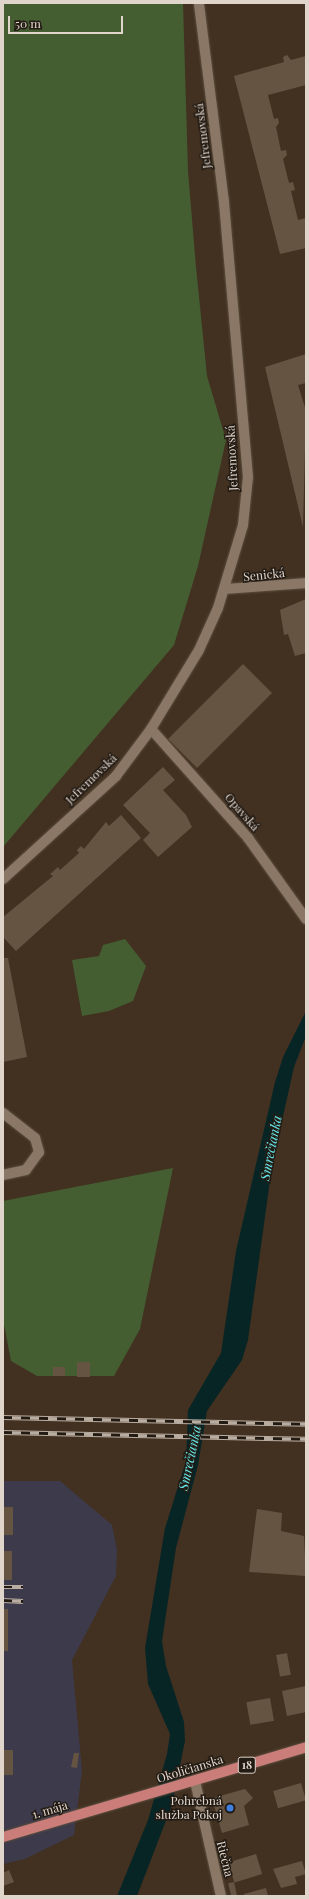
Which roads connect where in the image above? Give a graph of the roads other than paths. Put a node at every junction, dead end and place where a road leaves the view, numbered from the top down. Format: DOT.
graph roads {
  1 [pos="199,3"];
  2 [pos="306,583"];
  3 [pos="225,589"];
  4 [pos="151,729"];
  5 [pos="3,879"];
  6 [pos="306,919"];
  7 [pos="3,1113"];
  8 [pos="3,1175"];
  9 [pos="306,1748"];
  10 [pos="191,1782"];
  11 [pos="104,1808"];
  12 [pos="3,1837"];
  13 [pos="221,1896"];
  1 -- 3 [label="street, Jefremovská"];
  2 -- 3 [label="street, Senická"];
  3 -- 4 [label="street, Jefremovská"];
  4 -- 5 [label="street, Jefremovská"];
  4 -- 6 [label="street, Opavská"];
  7 -- 8 [label="street"];
  9 -- 10 [label="main road, Okoličianska / 18"];
  10 -- 11 [label="main road, Okoličianska / 18"];
  10 -- 13 [label="street, Riečna"];
  11 -- 12 [label="main road, 1. mája / 18"];
}
